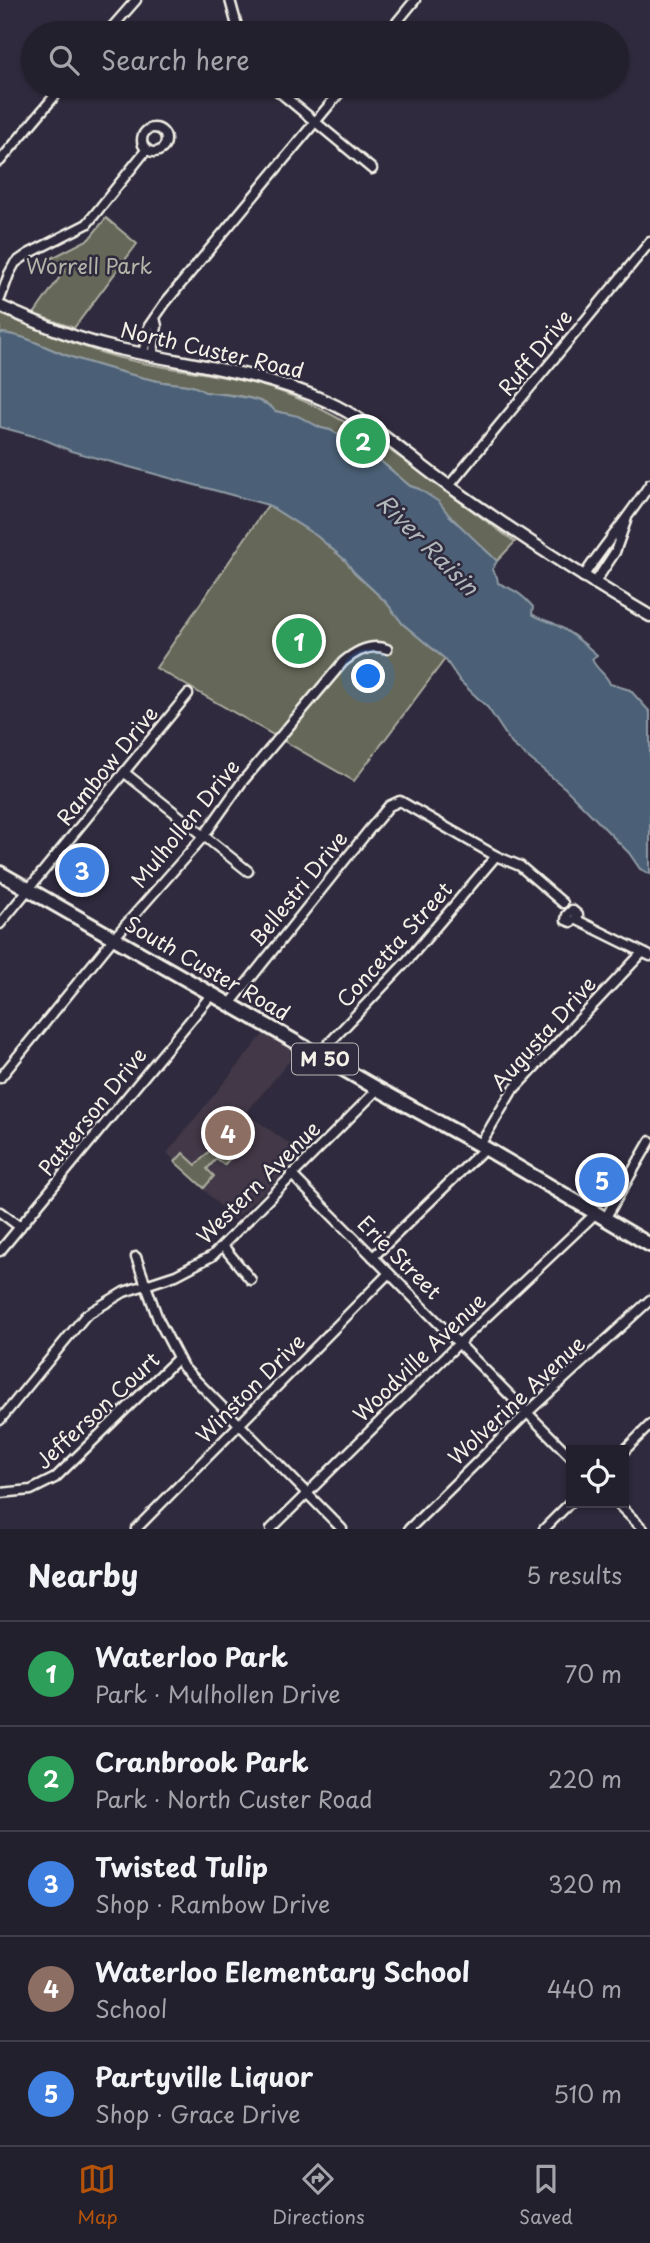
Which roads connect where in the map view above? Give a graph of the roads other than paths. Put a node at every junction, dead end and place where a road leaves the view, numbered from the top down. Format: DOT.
graph roads {
  1 [pos="136,0"];
  2 [pos="230,0"];
  3 [pos="415,0"];
  4 [pos="118,21"];
  5 [pos="236,21"];
  6 [pos="398,21"];
  7 [pos="53,98"];
  8 [pos="286,98"];
  9 [pos="335,98"];
  10 [pos="315,122"];
  11 [pos="147,149"];
  12 [pos="0,161"];
  13 [pos="372,169"];
  14 [pos="650,242"];
  15 [pos="0,299"];
  16 [pos="0,306"];
  17 [pos="147,355"];
  18 [pos="650,484"];
  19 [pos="449,486"];
  20 [pos="626,521"];
  21 [pos="583,577"];
  22 [pos="594,584"];
  23 [pos="650,616"];
  24 [pos="387,649"];
  25 [pos="188,694"];
  26 [pos="125,773"];
  27 [pos="203,837"];
  28 [pos="496,856"];
  29 [pos="248,871"];
  30 [pos="0,873"];
  31 [pos="29,890"];
  32 [pos="563,902"];
  33 [pos="575,919"];
  34 [pos="0,924"];
  35 [pos="114,938"];
  36 [pos="646,954"];
  37 [pos="212,994"];
  38 [pos="230,1004"];
  39 [pos="318,1055"];
  40 [pos="0,1078"];
  41 [pos="377,1089"];
  42 [pos="650,1141"];
  43 [pos="483,1146"];
  44 [pos="291,1174"];
  45 [pos="0,1212"];
  46 [pos="600,1217"];
  47 [pos="20,1227"];
  48 [pos="650,1245"];
  49 [pos="223,1246"];
  50 [pos="0,1251"];
  51 [pos="136,1257"];
  52 [pos="373,1257"];
  53 [pos="389,1273"];
  54 [pos="251,1280"];
  55 [pos="147,1284"];
  56 [pos="650,1300"];
  57 [pos="459,1343"];
  58 [pos="177,1359"];
  59 [pos="528,1412"];
  60 [pos="0,1420"];
  61 [pos="650,1425"];
  62 [pos="239,1427"];
  63 [pos="629,1446"];
  64 [pos="566,1452"];
  65 [pos="0,1493"];
  66 [pos="307,1493"];
  67 [pos="566,1507"];
  68 [pos="622,1508"];
  69 [pos="136,1529"];
  70 [pos="271,1529"];
  71 [pos="342,1529"];
  72 [pos="409,1529"];
  73 [pos="544,1529"];
  74 [pos="643,1529"];
  1 -- 4 [label="street"];
  2 -- 5 [label="street"];
  3 -- 6 [label="street"];
  7 -- 12 [label="street"];
  8 -- 10 [label="street"];
  9 -- 10 [label="street"];
  10 -- 13 [label="street"];
  10 -- 17 [label="street"];
  11 -- 15 [label="street"];
  14 -- 19 [label="street, Ruff Drive"];
  16 -- 17 [label="street, North Custer Road"];
  17 -- 19 [label="street, North Custer Road"];
  18 -- 20 [label="street"];
  19 -- 21 [label="street, North Custer Road"];
  20 -- 21 [label="street"];
  20 -- 22 [label="street"];
  21 -- 22 [label="street, North Custer Road"];
  22 -- 23 [label="street, North Custer Road"];
  24 -- 27 [label="street, Mulhollen Drive"];
  25 -- 26 [label="street, Rambow Drive"];
  26 -- 27 [label="street"];
  26 -- 31 [label="street, Rambow Drive"];
  27 -- 29 [label="street"];
  27 -- 35 [label="street, Mulhollen Drive"];
  28 -- 32 [label="street"];
  28 -- 38 [label="street, Bellestri Drive"];
  28 -- 39 [label="street, Concetta Street"];
  30 -- 31 [label="main road, South Custer Road / M 50"];
  31 -- 34 [label="street, Rambow Drive"];
  31 -- 35 [label="main road, South Custer Road / M 50"];
  33 -- 36 [label="street"];
  35 -- 37 [label="main road, South Custer Road / M 50"];
  35 -- 40 [label="street, Mulhollen Drive"];
  36 -- 43 [label="street, Augusta Drive"];
  37 -- 38 [label="main road, South Custer Road / M 50"];
  37 -- 47 [label="street, Patterson Drive"];
  38 -- 39 [label="main road, South Custer Road / M 50"];
  39 -- 41 [label="main road, South Custer Road / M 50"];
  41 -- 43 [label="main road, South Custer Road / M 50"];
  41 -- 44 [label="street, Western Avenue"];
  42 -- 46 [label="street, Woodville Avenue"];
  43 -- 46 [label="main road, South Custer Road / M 50"];
  43 -- 52 [label="street"];
  44 -- 49 [label="street, Western Avenue"];
  44 -- 52 [label="street, Erie Street"];
  45 -- 47 [label="street"];
  46 -- 48 [label="main road, South Custer Road / M 50"];
  46 -- 57 [label="street, Woodville Avenue"];
  47 -- 50 [label="street, Patterson Drive"];
  49 -- 54 [label="street"];
  49 -- 55 [label="street, Western Avenue"];
  51 -- 55 [label="street"];
  52 -- 53 [label="street, Erie Street"];
  53 -- 57 [label="street, Erie Street"];
  53 -- 62 [label="street, Winston Drive"];
  55 -- 58 [label="street"];
  55 -- 60 [label="street, Western Avenue"];
  56 -- 59 [label="street, Wolverine Avenue"];
  57 -- 59 [label="street, Erie Street"];
  57 -- 66 [label="street, Woodville Avenue"];
  58 -- 62 [label="street"];
  58 -- 65 [label="street, Jefferson Court"];
  59 -- 64 [label="street, Erie Street"];
  59 -- 72 [label="street, Wolverine Avenue"];
  61 -- 63 [label="street"];
  62 -- 66 [label="street"];
  62 -- 69 [label="street, Winston Drive"];
  66 -- 70 [label="street, Woodville Avenue"];
  66 -- 71 [label="street"];
  67 -- 73 [label="street"];
  68 -- 74 [label="street"];
}
